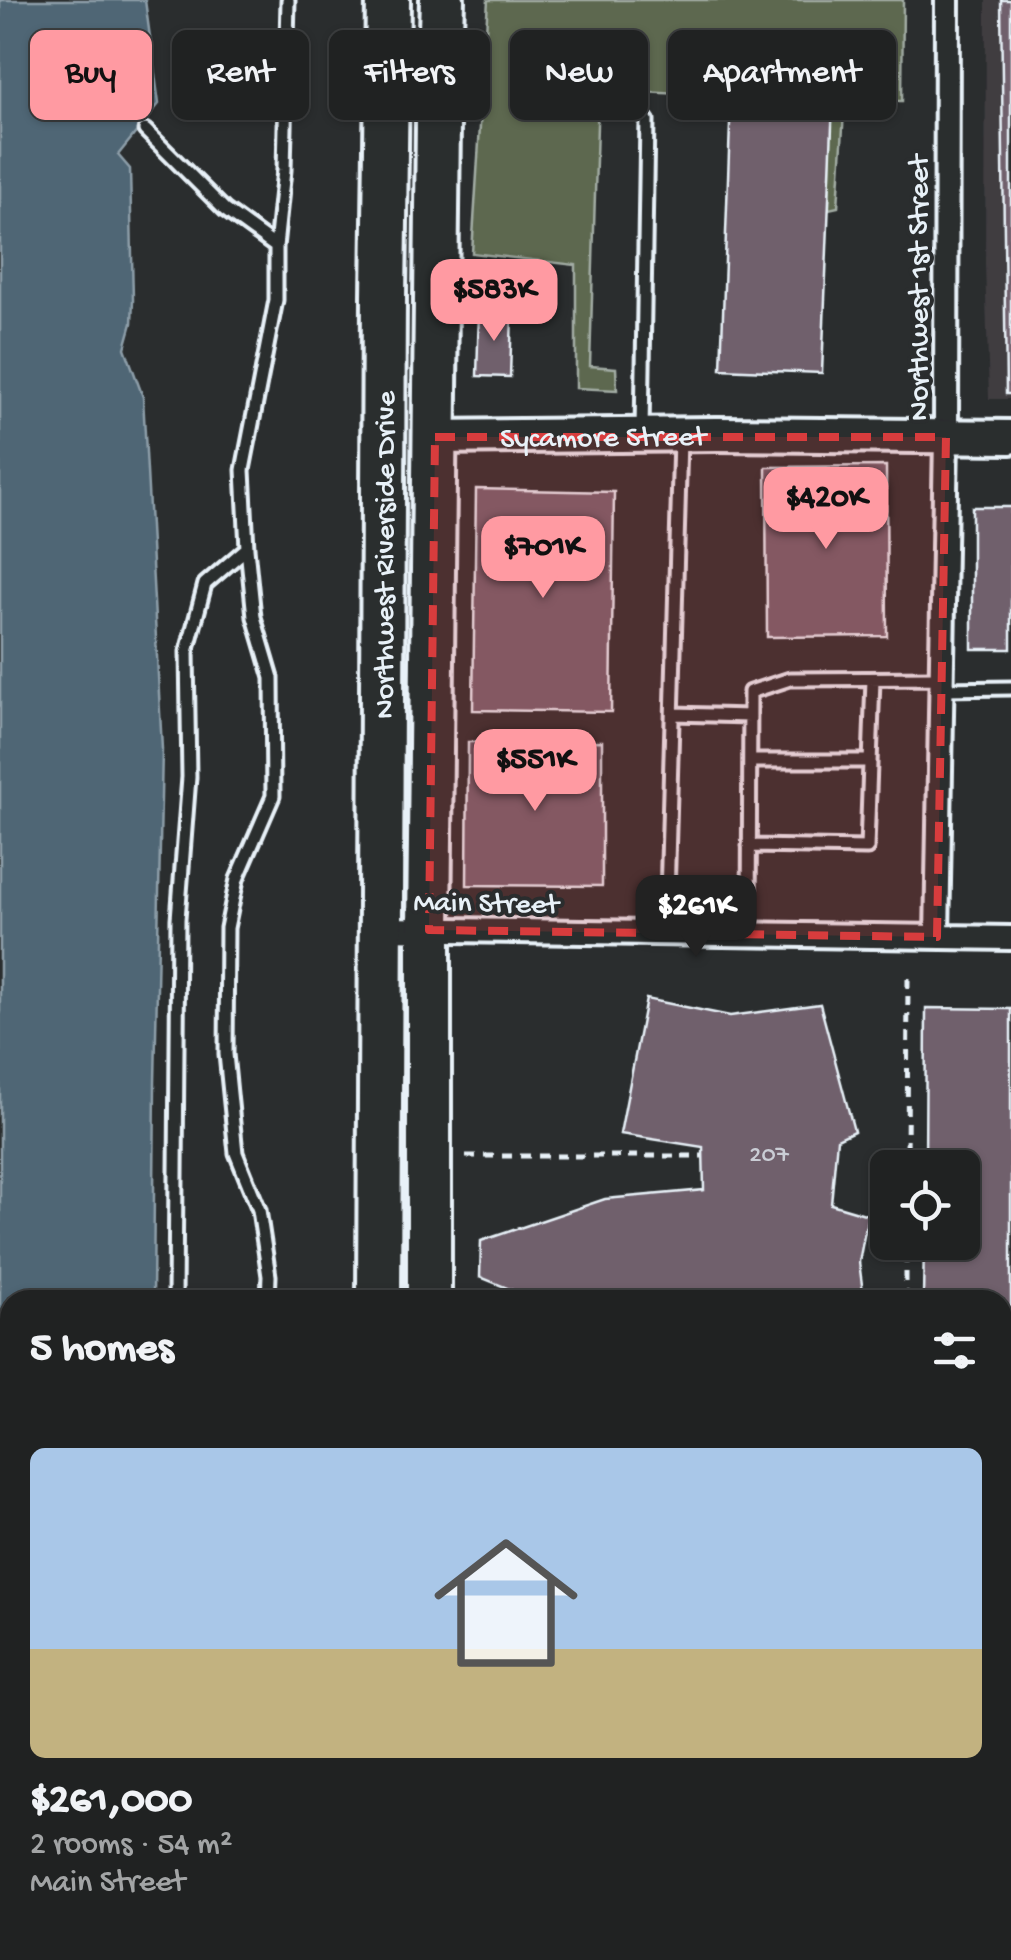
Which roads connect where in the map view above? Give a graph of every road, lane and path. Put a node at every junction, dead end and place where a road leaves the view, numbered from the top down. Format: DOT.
graph roads {
  1 [pos="288,0"];
  2 [pos="388,0"];
  3 [pos="442,0"];
  4 [pos="947,0"];
  5 [pos="648,120"];
  6 [pos="145,130"];
  7 [pos="276,248"];
  8 [pos="680,434"];
  9 [pos="642,435"];
  10 [pos="435,437"];
  11 [pos="946,437"];
  12 [pos="1011,437"];
  13 [pos="247,548"];
  14 [pos="872,679"];
  15 [pos="942,684"];
  16 [pos="1011,688"];
  17 [pos="673,714"];
  18 [pos="750,716"];
  19 [pos="870,760"];
  20 [pos="750,761"];
  21 [pos="749,846"];
  22 [pos="381,929"];
  23 [pos="429,930"];
  24 [pos="666,933"];
  25 [pos="749,934"];
  26 [pos="937,937"];
  27 [pos="1011,938"];
  28 [pos="908,978"];
  29 [pos="906,1150"];
  30 [pos="453,1156"];
  31 [pos="703,1156"];
  32 [pos="906,1260"];
  33 [pos="175,1290"];
  34 [pos="268,1290"];
  35 [pos="380,1290"];
  36 [pos="429,1290"];
  37 [pos="906,1290"];
  1 -- 7 [label="lane"];
  2 -- 22 [label="highway, Northwest Riverside Drive"];
  3 -- 10 [label="highway, Northwest Riverside Drive"];
  4 -- 11 [label="street, Northwest 1st Street"];
  5 -- 9 [label="lane"];
  6 -- 7 [label="lane"];
  7 -- 13 [label="lane"];
  8 -- 9 [label="main road, Sycamore Street"];
  8 -- 11 [label="main road, Sycamore Street"];
  8 -- 17 [label="lane"];
  9 -- 10 [label="main road, Sycamore Street"];
  10 -- 23 [label="highway, Northwest Riverside Drive"];
  11 -- 12 [label="main road, Sycamore Street"];
  11 -- 15 [label="street, Northwest 1st Street"];
  13 -- 33 [label="lane"];
  13 -- 34 [label="lane"];
  14 -- 15 [label="lane"];
  14 -- 18 [label="lane"];
  14 -- 19 [label="lane"];
  15 -- 16 [label="lane"];
  15 -- 26 [label="street, Northwest 1st Street"];
  17 -- 18 [label="lane"];
  17 -- 24 [label="lane"];
  18 -- 20 [label="lane"];
  19 -- 20 [label="lane"];
  19 -- 21 [label="lane"];
  20 -- 21 [label="lane"];
  21 -- 25 [label="lane"];
  22 -- 23 [label="street, Main Street"];
  22 -- 35 [label="highway, Northwest Riverside Drive"];
  23 -- 24 [label="street, Main Street"];
  23 -- 36 [label="highway, Northwest Riverside Drive"];
  24 -- 25 [label="street, Main Street"];
  25 -- 26 [label="street, Main Street"];
  26 -- 27 [label="street, Main Street"];
  28 -- 29 [label="path"];
  30 -- 31 [label="path"];
  32 -- 37 [label="path"];
}
